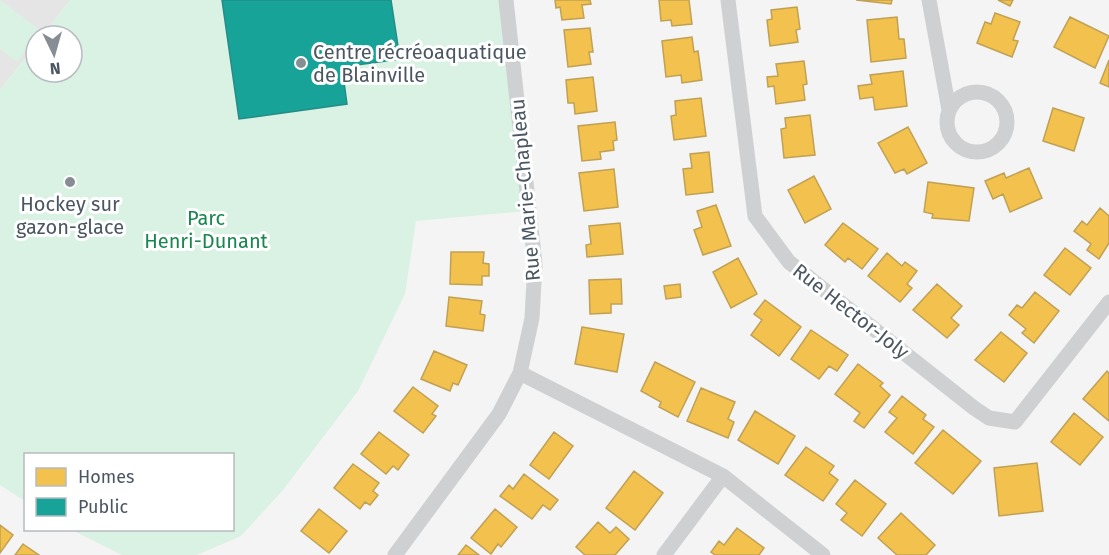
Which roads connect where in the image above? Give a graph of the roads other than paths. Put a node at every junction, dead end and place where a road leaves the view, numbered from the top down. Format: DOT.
graph roads {
  1 [pos="506,0"];
  2 [pos="728,0"];
  3 [pos="929,0"];
  4 [pos="949,110"];
  5 [pos="1109,302"];
  6 [pos="520,373"];
  7 [pos="723,476"];
  8 [pos="395,555"];
  9 [pos="664,555"];
  10 [pos="823,555"];
  1 -- 6 [label="street, Rue Marie-Chapleau"];
  2 -- 5 [label="street, Rue Hector-Joly"];
  3 -- 4 [label="street"];
  4 -- 4 [label="street"];
  6 -- 7 [label="street"];
  6 -- 8 [label="street, Rue Marie-Chapleau"];
  7 -- 9 [label="street"];
  7 -- 10 [label="street"];
}
